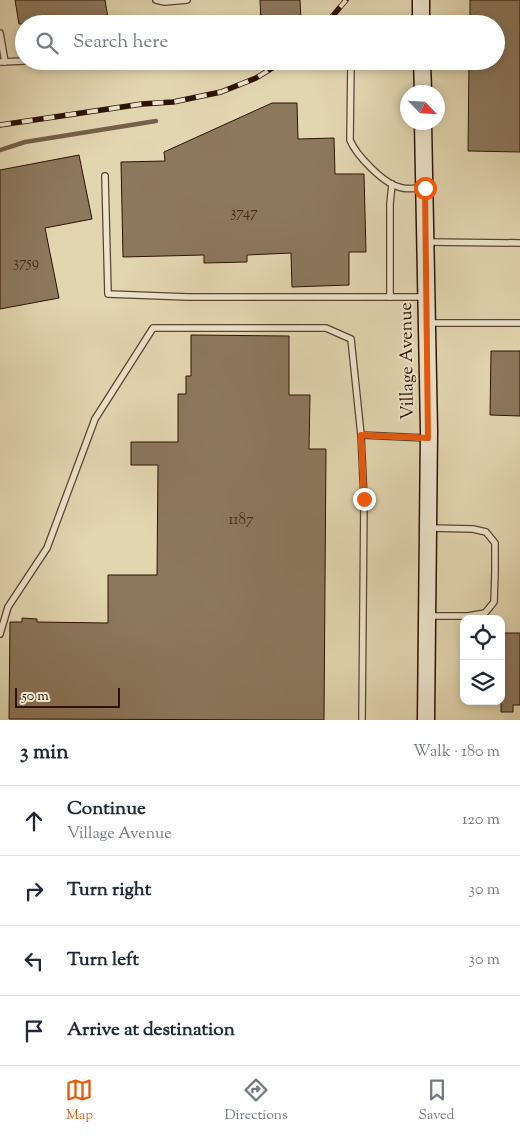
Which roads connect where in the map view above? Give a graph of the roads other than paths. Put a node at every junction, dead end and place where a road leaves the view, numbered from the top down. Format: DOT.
graph roads {
  1 [pos="156,0"];
  2 [pos="187,0"];
  3 [pos="420,0"];
  4 [pos="421,15"];
  5 [pos="0,33"];
  6 [pos="3,62"];
  7 [pos="351,70"];
  8 [pos="422,70"];
  9 [pos="423,85"];
  10 [pos="424,130"];
  11 [pos="105,176"];
  12 [pos="392,184"];
  13 [pos="425,188"];
  14 [pos="426,242"];
  15 [pos="520,243"];
  16 [pos="390,297"];
  17 [pos="427,297"];
  18 [pos="428,323"];
  19 [pos="520,323"];
  20 [pos="361,435"];
  21 [pos="428,438"];
  22 [pos="428,528"];
  23 [pos="427,616"];
  24 [pos="0,634"];
  25 [pos="362,720"];
  26 [pos="426,720"];
  1 -- 2 [label="lane"];
  3 -- 4 [label="street"];
  5 -- 6 [label="lane"];
  7 -- 12 [label="lane"];
  8 -- 9 [label="street"];
  10 -- 13 [label="street, Village Avenue"];
  11 -- 16 [label="lane"];
  12 -- 13 [label="lane"];
  12 -- 16 [label="lane"];
  13 -- 14 [label="street, Village Avenue"];
  14 -- 15 [label="lane"];
  14 -- 17 [label="street, Village Avenue"];
  16 -- 17 [label="lane"];
  17 -- 18 [label="street, Village Avenue"];
  18 -- 19 [label="lane"];
  18 -- 21 [label="street, Village Avenue"];
  20 -- 21 [label="lane"];
  20 -- 24 [label="lane"];
  20 -- 25 [label="lane"];
  21 -- 22 [label="street, Village Avenue"];
  22 -- 23 [label="street, Village Avenue"];
  22 -- 23 [label="lane"];
  23 -- 26 [label="street, Village Avenue"];
}
